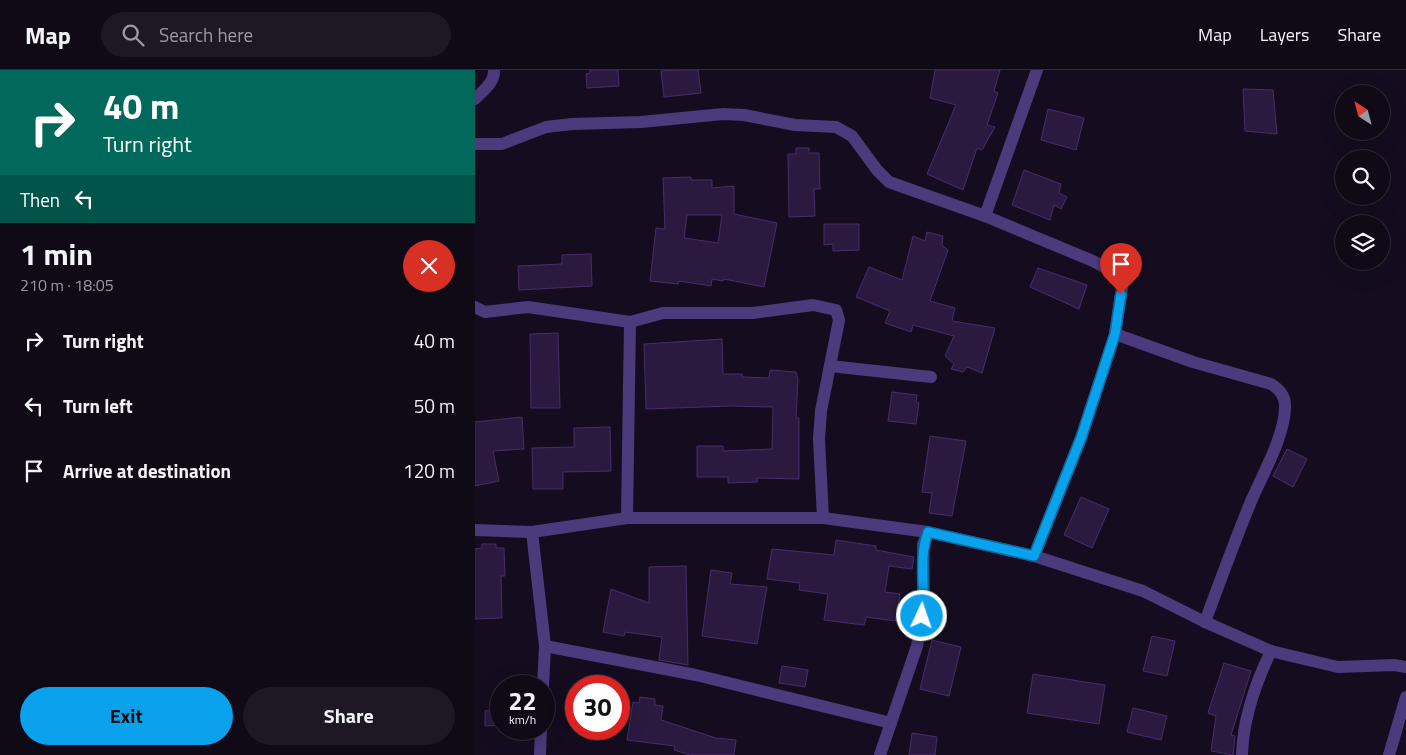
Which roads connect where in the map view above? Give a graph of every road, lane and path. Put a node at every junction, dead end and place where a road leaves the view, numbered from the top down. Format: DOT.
graph roads {
  1 [pos="494,70"];
  2 [pos="1037,70"];
  3 [pos="475,99"];
  4 [pos="475,144"];
  5 [pos="985,216"];
  6 [pos="475,307"];
  7 [pos="630,322"];
  8 [pos="1115,334"];
  9 [pos="830,366"];
  10 [pos="931,376"];
  11 [pos="627,518"];
  12 [pos="823,518"];
  13 [pos="475,530"];
  14 [pos="532,532"];
  15 [pos="928,532"];
  16 [pos="1034,556"];
  17 [pos="1205,622"];
  18 [pos="545,646"];
  19 [pos="1271,651"];
  20 [pos="1406,668"];
  21 [pos="544,675"];
  22 [pos="1406,697"];
  23 [pos="891,722"];
  24 [pos="541,740"];
  25 [pos="540,755"];
  26 [pos="880,755"];
  27 [pos="1242,755"];
  28 [pos="1389,755"];
  1 -- 3 [label="street"];
  2 -- 5 [label="street"];
  4 -- 5 [label="street"];
  5 -- 8 [label="street"];
  6 -- 7 [label="street"];
  7 -- 9 [label="street"];
  7 -- 11 [label="street"];
  8 -- 16 [label="street"];
  8 -- 17 [label="street"];
  9 -- 10 [label="street"];
  9 -- 12 [label="street"];
  11 -- 12 [label="street"];
  11 -- 14 [label="street"];
  12 -- 15 [label="street"];
  13 -- 14 [label="street"];
  14 -- 18 [label="street"];
  15 -- 16 [label="street"];
  15 -- 23 [label="street"];
  16 -- 17 [label="street"];
  17 -- 19 [label="street"];
  18 -- 21 [label="street"];
  18 -- 23 [label="street"];
  19 -- 20 [label="street"];
  19 -- 27 [label="street"];
  22 -- 28 [label="street"];
  23 -- 26 [label="street"];
  24 -- 25 [label="street"];
}
